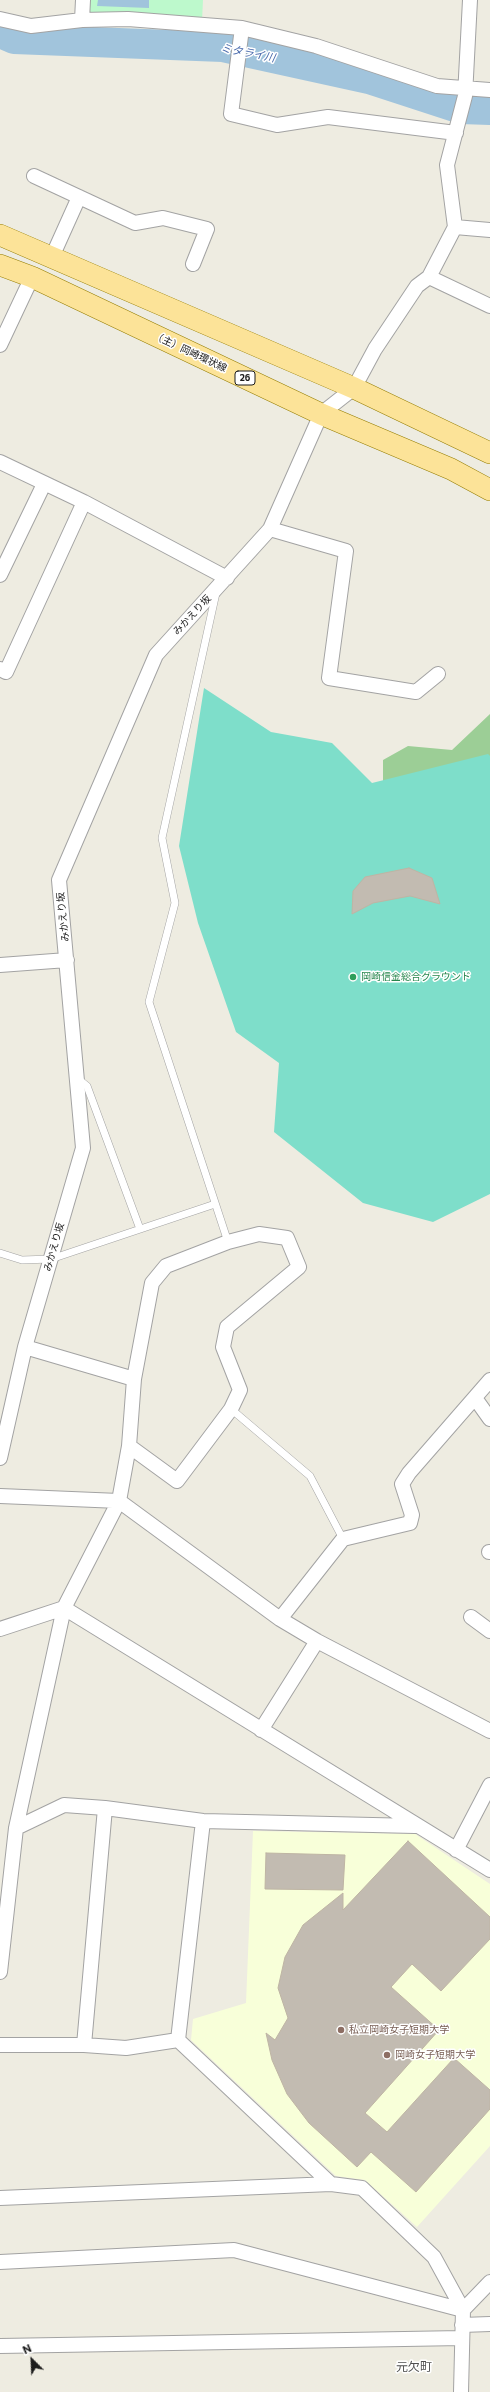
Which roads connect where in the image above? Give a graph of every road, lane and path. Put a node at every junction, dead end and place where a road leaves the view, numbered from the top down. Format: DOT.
graph roads {
  1 [pos="83,0"];
  2 [pos="470,0"];
  3 [pos="0,20"];
  4 [pos="82,20"];
  5 [pos="242,28"];
  6 [pos="490,90"];
  7 [pos="464,93"];
  8 [pos="457,126"];
  9 [pos="34,176"];
  10 [pos="79,197"];
  11 [pos="455,227"];
  12 [pos="490,230"];
  13 [pos="0,235"];
  14 [pos="52,256"];
  15 [pos="193,264"];
  16 [pos="0,265"];
  17 [pos="429,277"];
  18 [pos="32,278"];
  19 [pos="490,306"];
  20 [pos="0,345"];
  21 [pos="354,388"];
  22 [pos="321,414"];
  23 [pos="490,453"];
  24 [pos="0,462"];
  25 [pos="44,484"];
  26 [pos="490,490"];
  27 [pos="84,502"];
  28 [pos="270,529"];
  29 [pos="0,575"];
  30 [pos="227,578"];
  31 [pos="217,589"];
  32 [pos="0,669"];
  33 [pos="438,674"];
  34 [pos="68,960"];
  35 [pos="0,966"];
  36 [pos="75,1076"];
  37 [pos="215,1204"];
  38 [pos="140,1229"];
  39 [pos="228,1242"];
  40 [pos="0,1253"];
  41 [pos="51,1259"];
  42 [pos="25,1347"];
  43 [pos="134,1379"];
  44 [pos="490,1380"];
  45 [pos="475,1398"];
  46 [pos="231,1409"];
  47 [pos="490,1419"];
  48 [pos="129,1446"];
  49 [pos="0,1458"];
  50 [pos="0,1496"];
  51 [pos="119,1501"];
  52 [pos="343,1539"];
  53 [pos="64,1608"];
  54 [pos="471,1617"];
  55 [pos="280,1619"];
  56 [pos="0,1628"];
  57 [pos="490,1631"];
  58 [pos="317,1641"];
  59 [pos="261,1730"];
  60 [pos="490,1731"];
  61 [pos="490,1785"];
  62 [pos="105,1808"];
  63 [pos="203,1821"];
  64 [pos="417,1826"];
  65 [pos="16,1828"];
  66 [pos="456,1850"];
  67 [pos="490,1870"];
  68 [pos="0,1972"];
  69 [pos="178,2040"];
  70 [pos="0,2045"];
  71 [pos="84,2045"];
  72 [pos="331,2184"];
  73 [pos="0,2198"];
  74 [pos="0,2262"];
  75 [pos="490,2282"];
  76 [pos="463,2310"];
  77 [pos="490,2324"];
  78 [pos="462,2332"];
  79 [pos="0,2346"];
  80 [pos="461,2392"];
  1 -- 4 [label="street"];
  2 -- 7 [label="street"];
  3 -- 4 [label="street"];
  4 -- 5 [label="street"];
  5 -- 7 [label="street"];
  5 -- 8 [label="street"];
  6 -- 7 [label="street"];
  7 -- 8 [label="street"];
  8 -- 11 [label="street"];
  9 -- 10 [label="street"];
  10 -- 14 [label="street"];
  10 -- 15 [label="street"];
  11 -- 12 [label="street"];
  11 -- 17 [label="street"];
  13 -- 14 [label="main road"];
  14 -- 21 [label="main road"];
  16 -- 18 [label="main road, （主）岡崎環状線 / 26"];
  17 -- 19 [label="street"];
  17 -- 21 [label="street"];
  18 -- 20 [label="street"];
  18 -- 22 [label="main road, （主）岡崎環状線 / 26"];
  21 -- 22 [label="street"];
  21 -- 23 [label="main road"];
  22 -- 26 [label="main road, （主）岡崎環状線 / 26"];
  22 -- 28 [label="street, みかえり坂"];
  24 -- 25 [label="street"];
  25 -- 27 [label="street"];
  25 -- 29 [label="street"];
  27 -- 30 [label="street"];
  27 -- 32 [label="street"];
  28 -- 30 [label="street, みかえり坂"];
  28 -- 33 [label="street"];
  30 -- 31 [label="street, みかえり坂"];
  31 -- 34 [label="street, みかえり坂"];
  31 -- 37 [label="lane"];
  34 -- 35 [label="street"];
  34 -- 36 [label="street, みかえり坂"];
  36 -- 38 [label="lane"];
  36 -- 41 [label="street, みかえり坂"];
  37 -- 38 [label="lane"];
  37 -- 39 [label="lane"];
  38 -- 41 [label="lane"];
  39 -- 43 [label="street"];
  39 -- 46 [label="street"];
  40 -- 41 [label="lane"];
  41 -- 42 [label="street, みかえり坂"];
  42 -- 43 [label="street"];
  42 -- 49 [label="street, みかえり坂"];
  43 -- 48 [label="street"];
  44 -- 45 [label="street"];
  45 -- 47 [label="street"];
  45 -- 52 [label="street"];
  46 -- 48 [label="street"];
  46 -- 52 [label="lane"];
  48 -- 51 [label="street"];
  50 -- 51 [label="street"];
  51 -- 53 [label="street"];
  51 -- 55 [label="street"];
  52 -- 55 [label="street"];
  53 -- 56 [label="street"];
  53 -- 59 [label="street"];
  53 -- 65 [label="street"];
  54 -- 57 [label="street"];
  55 -- 58 [label="street"];
  58 -- 59 [label="street"];
  58 -- 60 [label="street"];
  59 -- 64 [label="street"];
  61 -- 66 [label="street"];
  62 -- 63 [label="street"];
  62 -- 65 [label="street"];
  62 -- 71 [label="street"];
  63 -- 64 [label="street"];
  63 -- 69 [label="street"];
  64 -- 66 [label="street"];
  65 -- 68 [label="street"];
  66 -- 67 [label="street"];
  69 -- 71 [label="street"];
  69 -- 72 [label="street"];
  70 -- 71 [label="street"];
  72 -- 73 [label="street"];
  72 -- 76 [label="street"];
  74 -- 76 [label="street"];
  75 -- 76 [label="street"];
  76 -- 78 [label="street"];
  77 -- 78 [label="street"];
  78 -- 79 [label="street"];
  78 -- 80 [label="street"];
}
